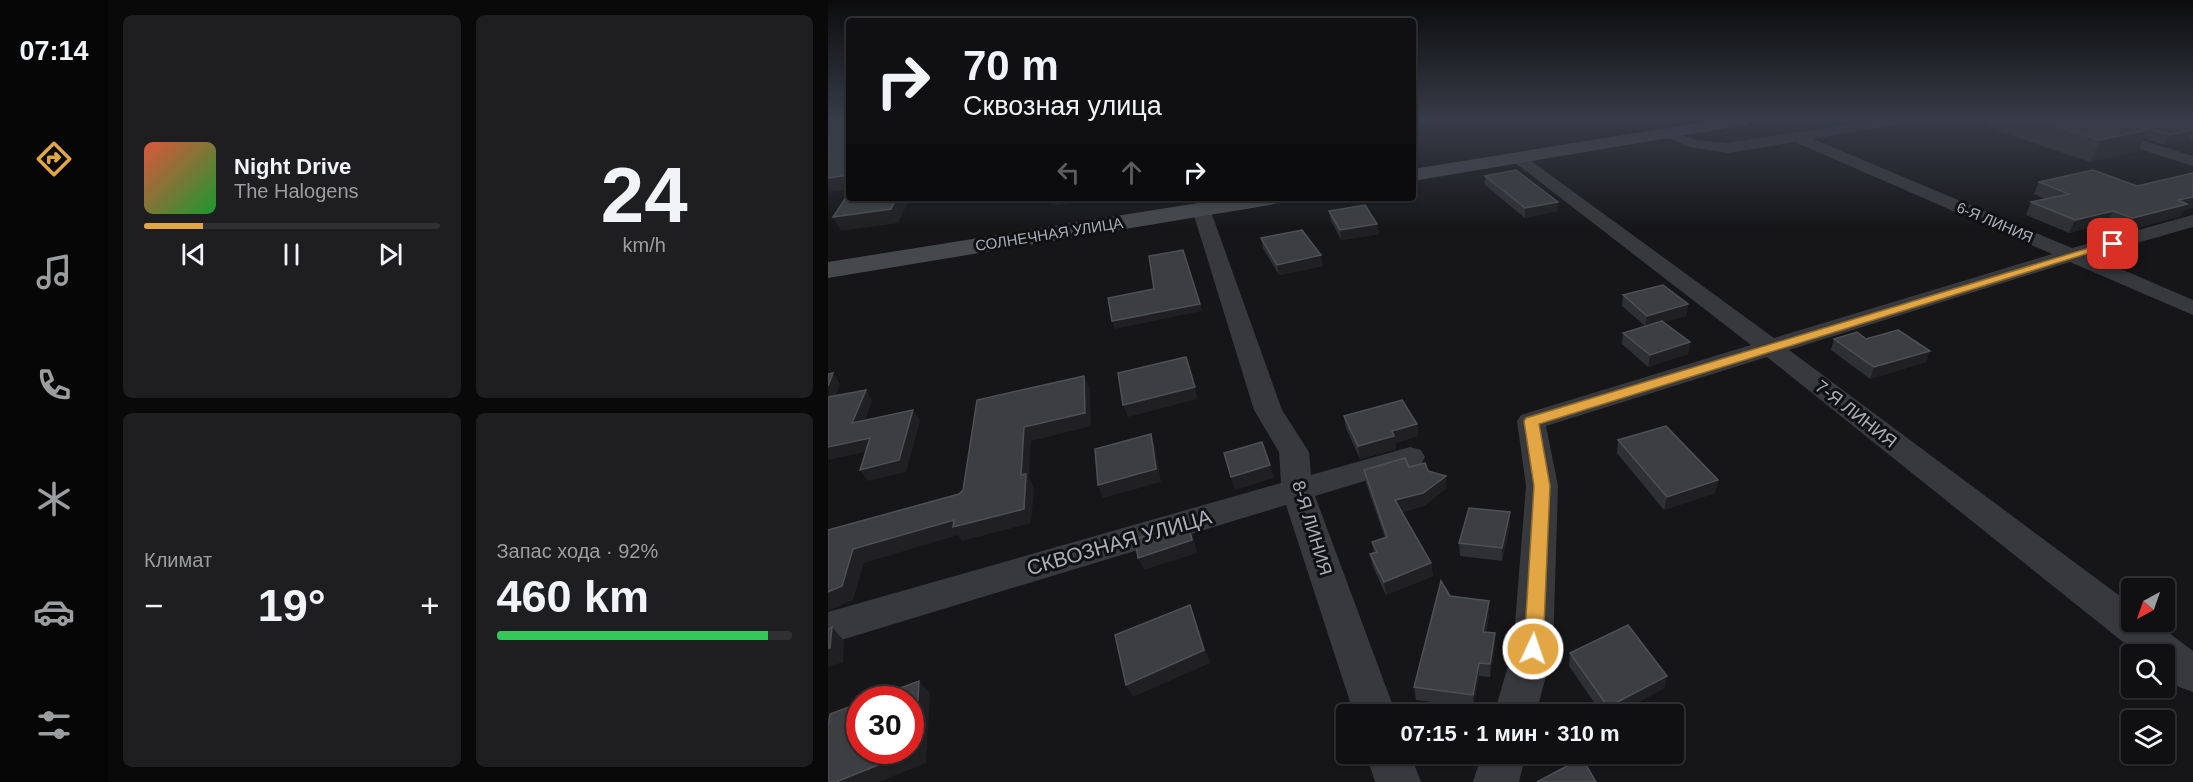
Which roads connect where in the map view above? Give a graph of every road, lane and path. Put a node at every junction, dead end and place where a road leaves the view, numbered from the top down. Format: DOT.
graph roads {
  1 [pos="1525,156"];
  2 [pos="1842,156"];
  3 [pos="1516,158"];
  4 [pos="1416,175"];
  5 [pos="1251,201"];
  6 [pos="1201,209"];
  7 [pos="2193,221"];
  8 [pos="2072,255"];
  9 [pos="828,270"];
  10 [pos="2193,308"];
  11 [pos="1772,349"];
  12 [pos="1410,457"];
  13 [pos="1297,490"];
  14 [pos="828,628"];
  15 [pos="2193,675"];
  16 [pos="1372,704"];
  17 [pos="1518,704"];
  18 [pos="1392,764"];
  19 [pos="1501,764"];
  20 [pos="1398,782"];
  21 [pos="1496,782"];
  1 -- 3 [label="main road"];
  2 -- 8 [label="street, 6-Я ЛИНИЯ"];
  3 -- 4 [label="main road"];
  3 -- 11 [label="street, 7-Я ЛИНИЯ"];
  5 -- 6 [label="main road, СОЛНЕЧНАЯ УЛИЦА"];
  6 -- 9 [label="main road, СОЛНЕЧНАЯ УЛИЦА"];
  6 -- 13 [label="street, 8-Я ЛИНИЯ"];
  7 -- 8 [label="street"];
  8 -- 10 [label="street, 6-Я ЛИНИЯ"];
  8 -- 11 [label="street"];
  11 -- 15 [label="street, 7-Я ЛИНИЯ"];
  11 -- 17 [label="street"];
  12 -- 13 [label="street, СКВОЗНАЯ УЛИЦА"];
  13 -- 14 [label="street, СКВОЗНАЯ УЛИЦА"];
  13 -- 16 [label="street, 8-Я ЛИНИЯ"];
  18 -- 20 [label="street"];
  19 -- 21 [label="street"];
}
